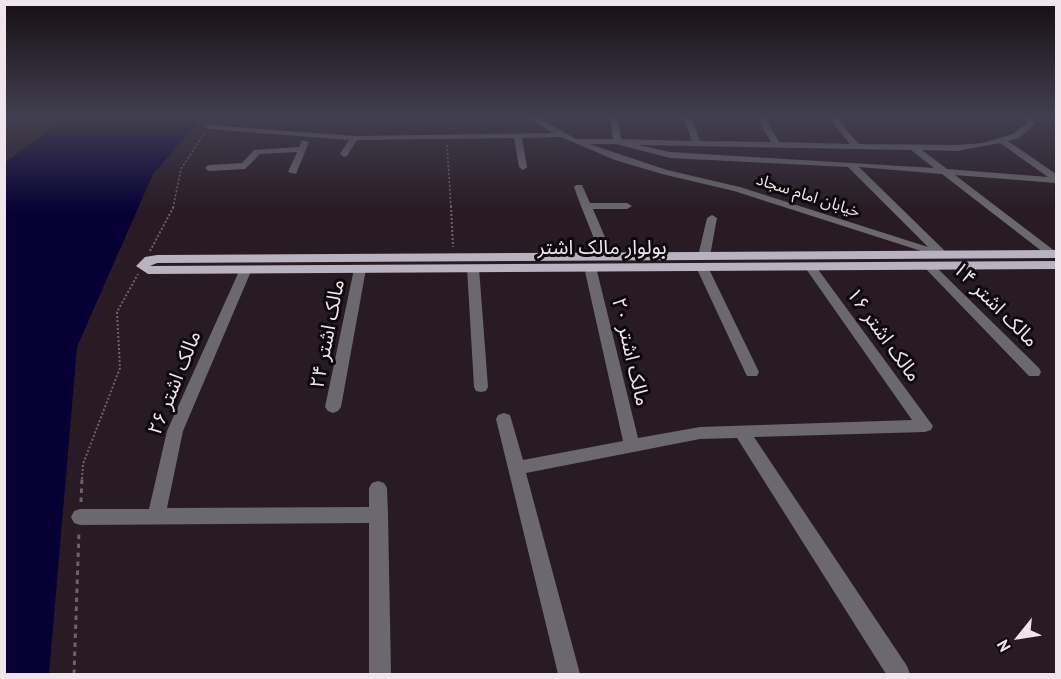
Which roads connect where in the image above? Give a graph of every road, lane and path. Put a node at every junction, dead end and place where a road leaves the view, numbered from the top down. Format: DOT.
graph roads {
  1 [pos="193,149"];
  2 [pos="302,149"];
  3 [pos="348,149"];
  4 [pos="447,149"];
  5 [pos="520,149"];
  6 [pos="594,149"];
  7 [pos="644,149"];
  8 [pos="693,149"];
  9 [pos="775,149"];
  10 [pos="855,149"];
  11 [pos="915,149"];
  12 [pos="1014,149"];
  13 [pos="344,154"];
  14 [pos="693,156"];
  15 [pos="780,160"];
  16 [pos="850,164"];
  17 [pos="869,166"];
  18 [pos="523,167"];
  19 [pos="209,168"];
  20 [pos="944,171"];
  21 [pos="293,172"];
  22 [pos="1056,179"];
  23 [pos="579,187"];
  24 [pos="586,206"];
  25 [pos="627,206"];
  26 [pos="712,218"];
  27 [pos="943,255"];
  28 [pos="607,256"];
  29 [pos="453,257"];
  30 [pos="874,260"];
  31 [pos="703,261"];
  32 [pos="531,262"];
  33 [pos="1054,262"];
  34 [pos="147,265"];
  35 [pos="928,265"];
  36 [pos="810,266"];
  37 [pos="590,267"];
  38 [pos="473,268"];
  39 [pos="246,269"];
  40 [pos="360,269"];
  41 [pos="752,372"];
  42 [pos="1034,372"];
  43 [pos="481,387"];
  44 [pos="333,407"];
  45 [pos="504,419"];
  46 [pos="742,432"];
  47 [pos="632,446"];
  48 [pos="517,468"];
  49 [pos="378,488"];
  50 [pos="378,515"];
  51 [pos="80,517"];
  52 [pos="156,517"];
  53 [pos="74,675"];
  54 [pos="380,675"];
  55 [pos="569,675"];
  56 [pos="899,675"];
  1 -- 34 [label="path"];
  2 -- 19 [label="street"];
  2 -- 21 [label="street"];
  3 -- 13 [label="street"];
  4 -- 29 [label="path"];
  5 -- 18 [label="street"];
  6 -- 27 [label="street, خیابان امام سجاد"];
  7 -- 14 [label="street"];
  8 -- 14 [label="street"];
  9 -- 15 [label="street"];
  10 -- 17 [label="street"];
  11 -- 20 [label="street"];
  12 -- 22 [label="street"];
  14 -- 15 [label="street"];
  15 -- 16 [label="street"];
  16 -- 17 [label="street"];
  16 -- 27 [label="street"];
  17 -- 20 [label="street"];
  20 -- 22 [label="street"];
  20 -- 33 [label="street"];
  23 -- 24 [label="street"];
  24 -- 25 [label="street"];
  24 -- 28 [label="street"];
  26 -- 31 [label="street"];
  27 -- 30 [label="main road, بولوار مالک اشتر"];
  27 -- 33 [label="main road, بولوار مالک اشتر"];
  28 -- 31 [label="main road, بولوار مالک اشتر"];
  28 -- 32 [label="main road, بولوار مالک اشتر"];
  29 -- 32 [label="main road, بولوار مالک اشتر"];
  29 -- 34 [label="main road, بولوار مالک اشتر"];
  30 -- 31 [label="main road, بولوار مالک اشتر"];
  30 -- 35 [label="main road, بولوار مالک اشتر"];
  30 -- 36 [label="main road, بولوار مالک اشتر"];
  31 -- 36 [label="main road, بولوار مالک اشتر"];
  31 -- 37 [label="main road, بولوار مالک اشتر"];
  31 -- 41 [label="street"];
  32 -- 37 [label="main road, بولوار مالک اشتر"];
  32 -- 38 [label="main road, بولوار مالک اشتر"];
  33 -- 35 [label="main road, بولوار مالک اشتر"];
  34 -- 39 [label="main road, بولوار مالک اشتر"];
  34 -- 51 [label="path"];
  35 -- 42 [label="street, مالک اشتر ۱۴"];
  36 -- 46 [label="street, مالک اشتر ۱۶"];
  37 -- 47 [label="street, مالک اشتر ۲۰"];
  38 -- 40 [label="main road, بولوار مالک اشتر"];
  38 -- 43 [label="street"];
  39 -- 40 [label="main road, بولوار مالک اشتر"];
  39 -- 52 [label="street, مالک اشتر ۲۶"];
  40 -- 44 [label="street, مالک اشتر ۲۴"];
  45 -- 48 [label="street"];
  46 -- 47 [label="street"];
  46 -- 56 [label="street"];
  47 -- 48 [label="street"];
  48 -- 55 [label="street"];
  49 -- 50 [label="street"];
  50 -- 52 [label="street"];
  50 -- 54 [label="street"];
  51 -- 52 [label="street"];
  51 -- 53 [label="path"];
}
